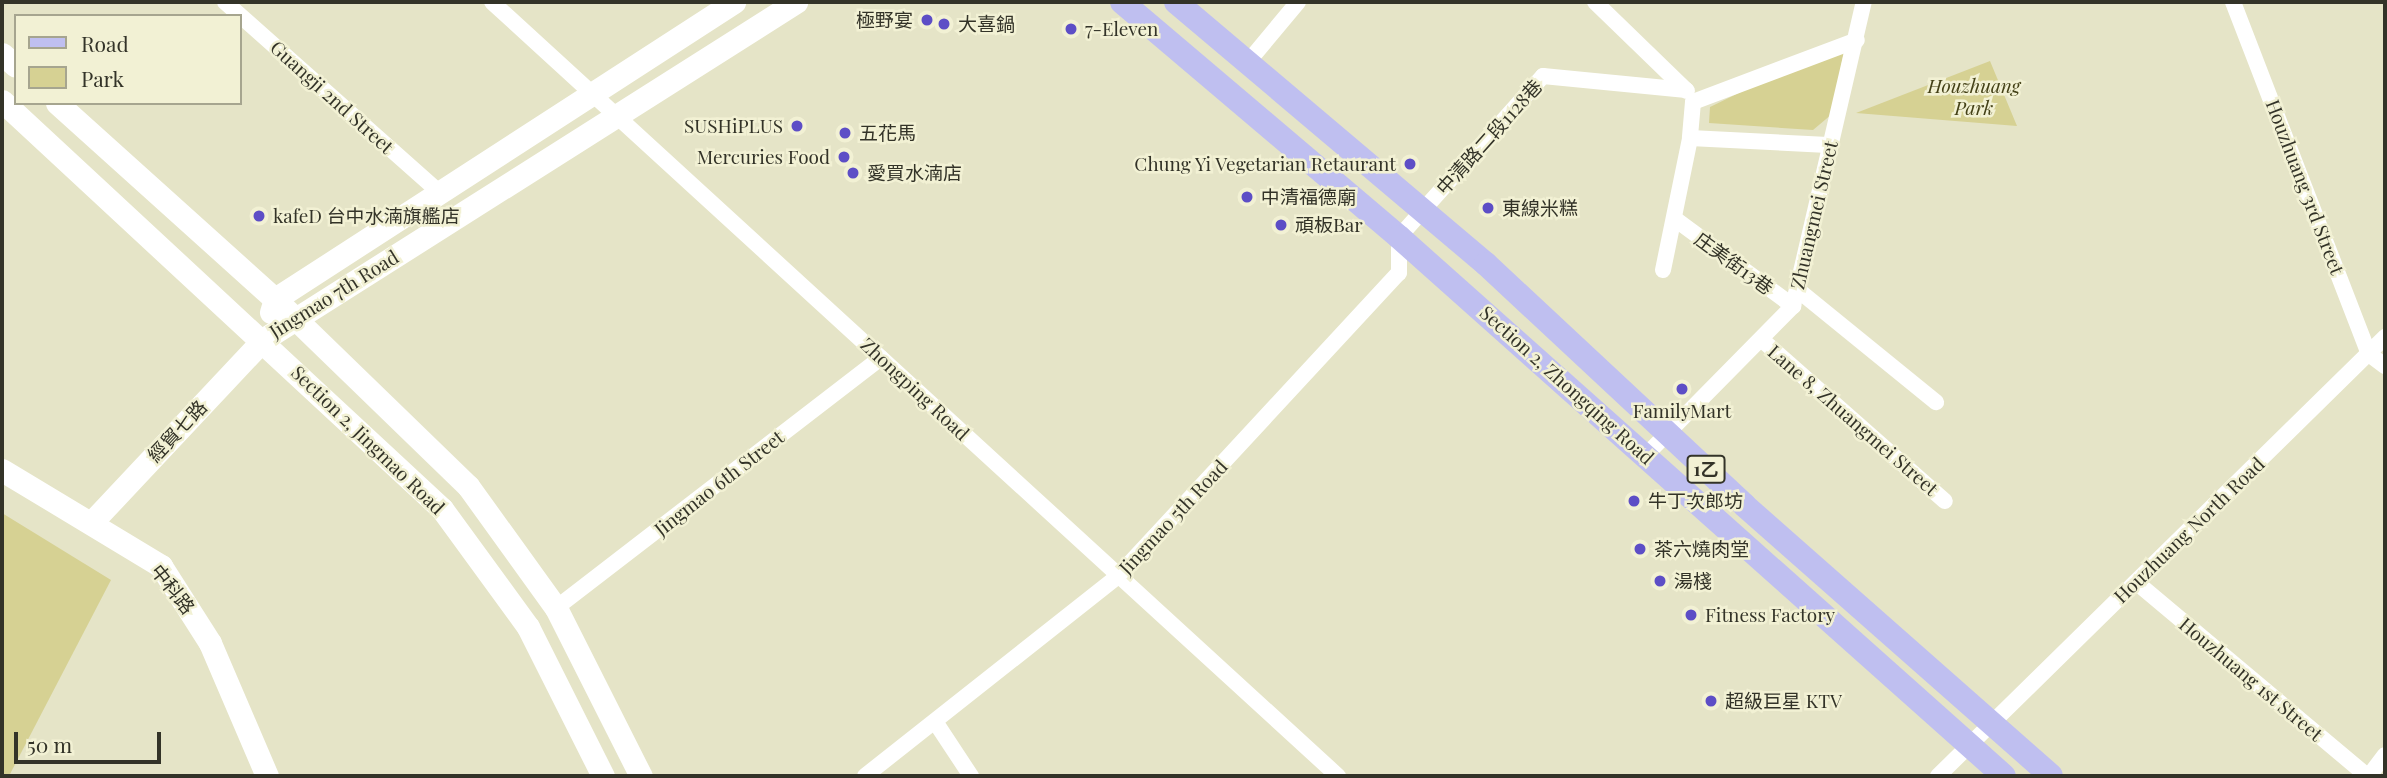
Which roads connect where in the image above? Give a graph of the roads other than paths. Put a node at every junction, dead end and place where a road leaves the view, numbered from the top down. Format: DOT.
graph roads {
  1 [pos="225,2"];
  2 [pos="492,2"];
  3 [pos="734,2"];
  4 [pos="796,2"];
  5 [pos="1122,2"];
  6 [pos="1176,2"];
  7 [pos="1298,2"];
  8 [pos="1595,2"];
  9 [pos="1864,2"];
  10 [pos="2233,2"];
  11 [pos="239,14"];
  12 [pos="242,17"];
  13 [pos="1857,40"];
  14 [pos="1248,62"];
  15 [pos="592,94"];
  16 [pos="1689,96"];
  17 [pos="2,101"];
  18 [pos="59,105"];
  19 [pos="616,116"];
  20 [pos="1690,138"];
  21 [pos="1828,145"];
  22 [pos="439,192"];
  23 [pos="1424,211"];
  24 [pos="1675,219"];
  25 [pos="1399,237"];
  26 [pos="1663,270"];
  27 [pos="1798,290"];
  28 [pos="275,299"];
  29 [pos="1793,306"];
  30 [pos="295,319"];
  31 [pos="2385,337"];
  32 [pos="264,339"];
  33 [pos="1761,339"];
  34 [pos="2369,354"];
  35 [pos="881,358"];
  36 [pos="2385,366"];
  37 [pos="1936,402"];
  38 [pos="1669,434"];
  39 [pos="1645,456"];
  40 [pos="2,470"];
  41 [pos="1945,501"];
  42 [pos="91,523"];
  43 [pos="1117,578"];
  44 [pos="2136,582"];
  45 [pos="556,608"];
  46 [pos="936,723"];
  47 [pos="1992,723"];
  48 [pos="1969,743"];
  49 [pos="2385,755"];
  50 [pos="267,776"];
  51 [pos="603,776"];
  52 [pos="641,776"];
  53 [pos="865,776"];
  54 [pos="971,776"];
  55 [pos="1338,776"];
  56 [pos="1938,776"];
  57 [pos="2004,776"];
  58 [pos="2051,776"];
  59 [pos="2368,776"];
  1 -- 11 [label="street, Guangji 2nd Street"];
  2 -- 15 [label="street, Zhongping Road"];
  3 -- 15 [label="street, Jingmao 7th Road"];
  4 -- 19 [label="street, Jingmao 7th Road"];
  5 -- 25 [label="main road, Section 2, Zhongqing Road / 1乙"];
  6 -- 14 [label="main road, Section 2, Zhongqing Road / 1乙"];
  7 -- 14 [label="street"];
  8 -- 16 [label="street"];
  9 -- 13 [label="street, Zhuangmei Street"];
  10 -- 34 [label="street, Houzhuang 3rd Street"];
  12 -- 22 [label="street, Guangji 2nd Street"];
  13 -- 16 [label="street"];
  13 -- 21 [label="street, Zhuangmei Street"];
  14 -- 23 [label="main road, Section 2, Zhongqing Road / 1乙"];
  15 -- 19 [label="street, Zhongping Road"];
  15 -- 22 [label="street, Jingmao 7th Road"];
  16 -- 20 [label="street"];
  16 -- 23 [label="street, 中清路二段1128巷"];
  17 -- 32 [label="street, Section 2, Jingmao Road"];
  18 -- 28 [label="street, Section 2, Jingmao Road"];
  19 -- 30 [label="street, Jingmao 7th Road"];
  19 -- 35 [label="street, Zhongping Road"];
  20 -- 21 [label="street"];
  20 -- 24 [label="street"];
  21 -- 27 [label="street, Zhuangmei Street"];
  22 -- 28 [label="street, Jingmao 7th Road"];
  23 -- 25 [label="street"];
  23 -- 38 [label="main road, Section 2, Zhongqing Road / 1乙"];
  24 -- 26 [label="street"];
  24 -- 29 [label="street, 庄美街13巷"];
  25 -- 39 [label="main road, Section 2, Zhongqing Road / 1乙"];
  25 -- 43 [label="street, Jingmao 5th Road"];
  27 -- 29 [label="street, Zhuangmei Street"];
  27 -- 37 [label="street"];
  28 -- 30 [label="street, Section 2, Jingmao Road"];
  28 -- 32 [label="street, Jingmao 7th Road"];
  29 -- 33 [label="street, Zhuangmei Street"];
  30 -- 32 [label="street, Jingmao 7th Road"];
  30 -- 45 [label="street, Section 2, Jingmao Road"];
  31 -- 34 [label="street, Houzhuang North Road"];
  32 -- 42 [label="street, 經貿七路"];
  32 -- 51 [label="street, Section 2, Jingmao Road"];
  33 -- 38 [label="street, Zhuangmei Street"];
  33 -- 41 [label="street, Lane 8, Zhuangmei Street"];
  34 -- 36 [label="street"];
  34 -- 44 [label="street, Houzhuang North Road"];
  35 -- 43 [label="street, Zhongping Road"];
  35 -- 45 [label="street, Jingmao 6th Street"];
  38 -- 39 [label="street, Zhuangmei Street"];
  38 -- 47 [label="main road, Section 2, Zhongqing Road / 1乙"];
  39 -- 48 [label="main road, Section 2, Zhongqing Road / 1乙"];
  40 -- 42 [label="street, 中科路"];
  42 -- 50 [label="street, 中科路"];
  43 -- 46 [label="street, Jingmao 5th Road"];
  43 -- 55 [label="street, Zhongping Road"];
  44 -- 47 [label="street, Houzhuang North Road"];
  44 -- 59 [label="street, Houzhuang 1st Street"];
  45 -- 52 [label="street, Section 2, Jingmao Road"];
  46 -- 53 [label="street, Jingmao 5th Road"];
  46 -- 54 [label="street"];
  47 -- 48 [label="street, Houzhuang North Road"];
  47 -- 58 [label="main road, Section 2, Zhongqing Road / 1乙"];
  48 -- 56 [label="street, Houzhuang North Road"];
  48 -- 57 [label="main road, Section 2, Zhongqing Road / 1乙"];
  49 -- 59 [label="street"];
}
